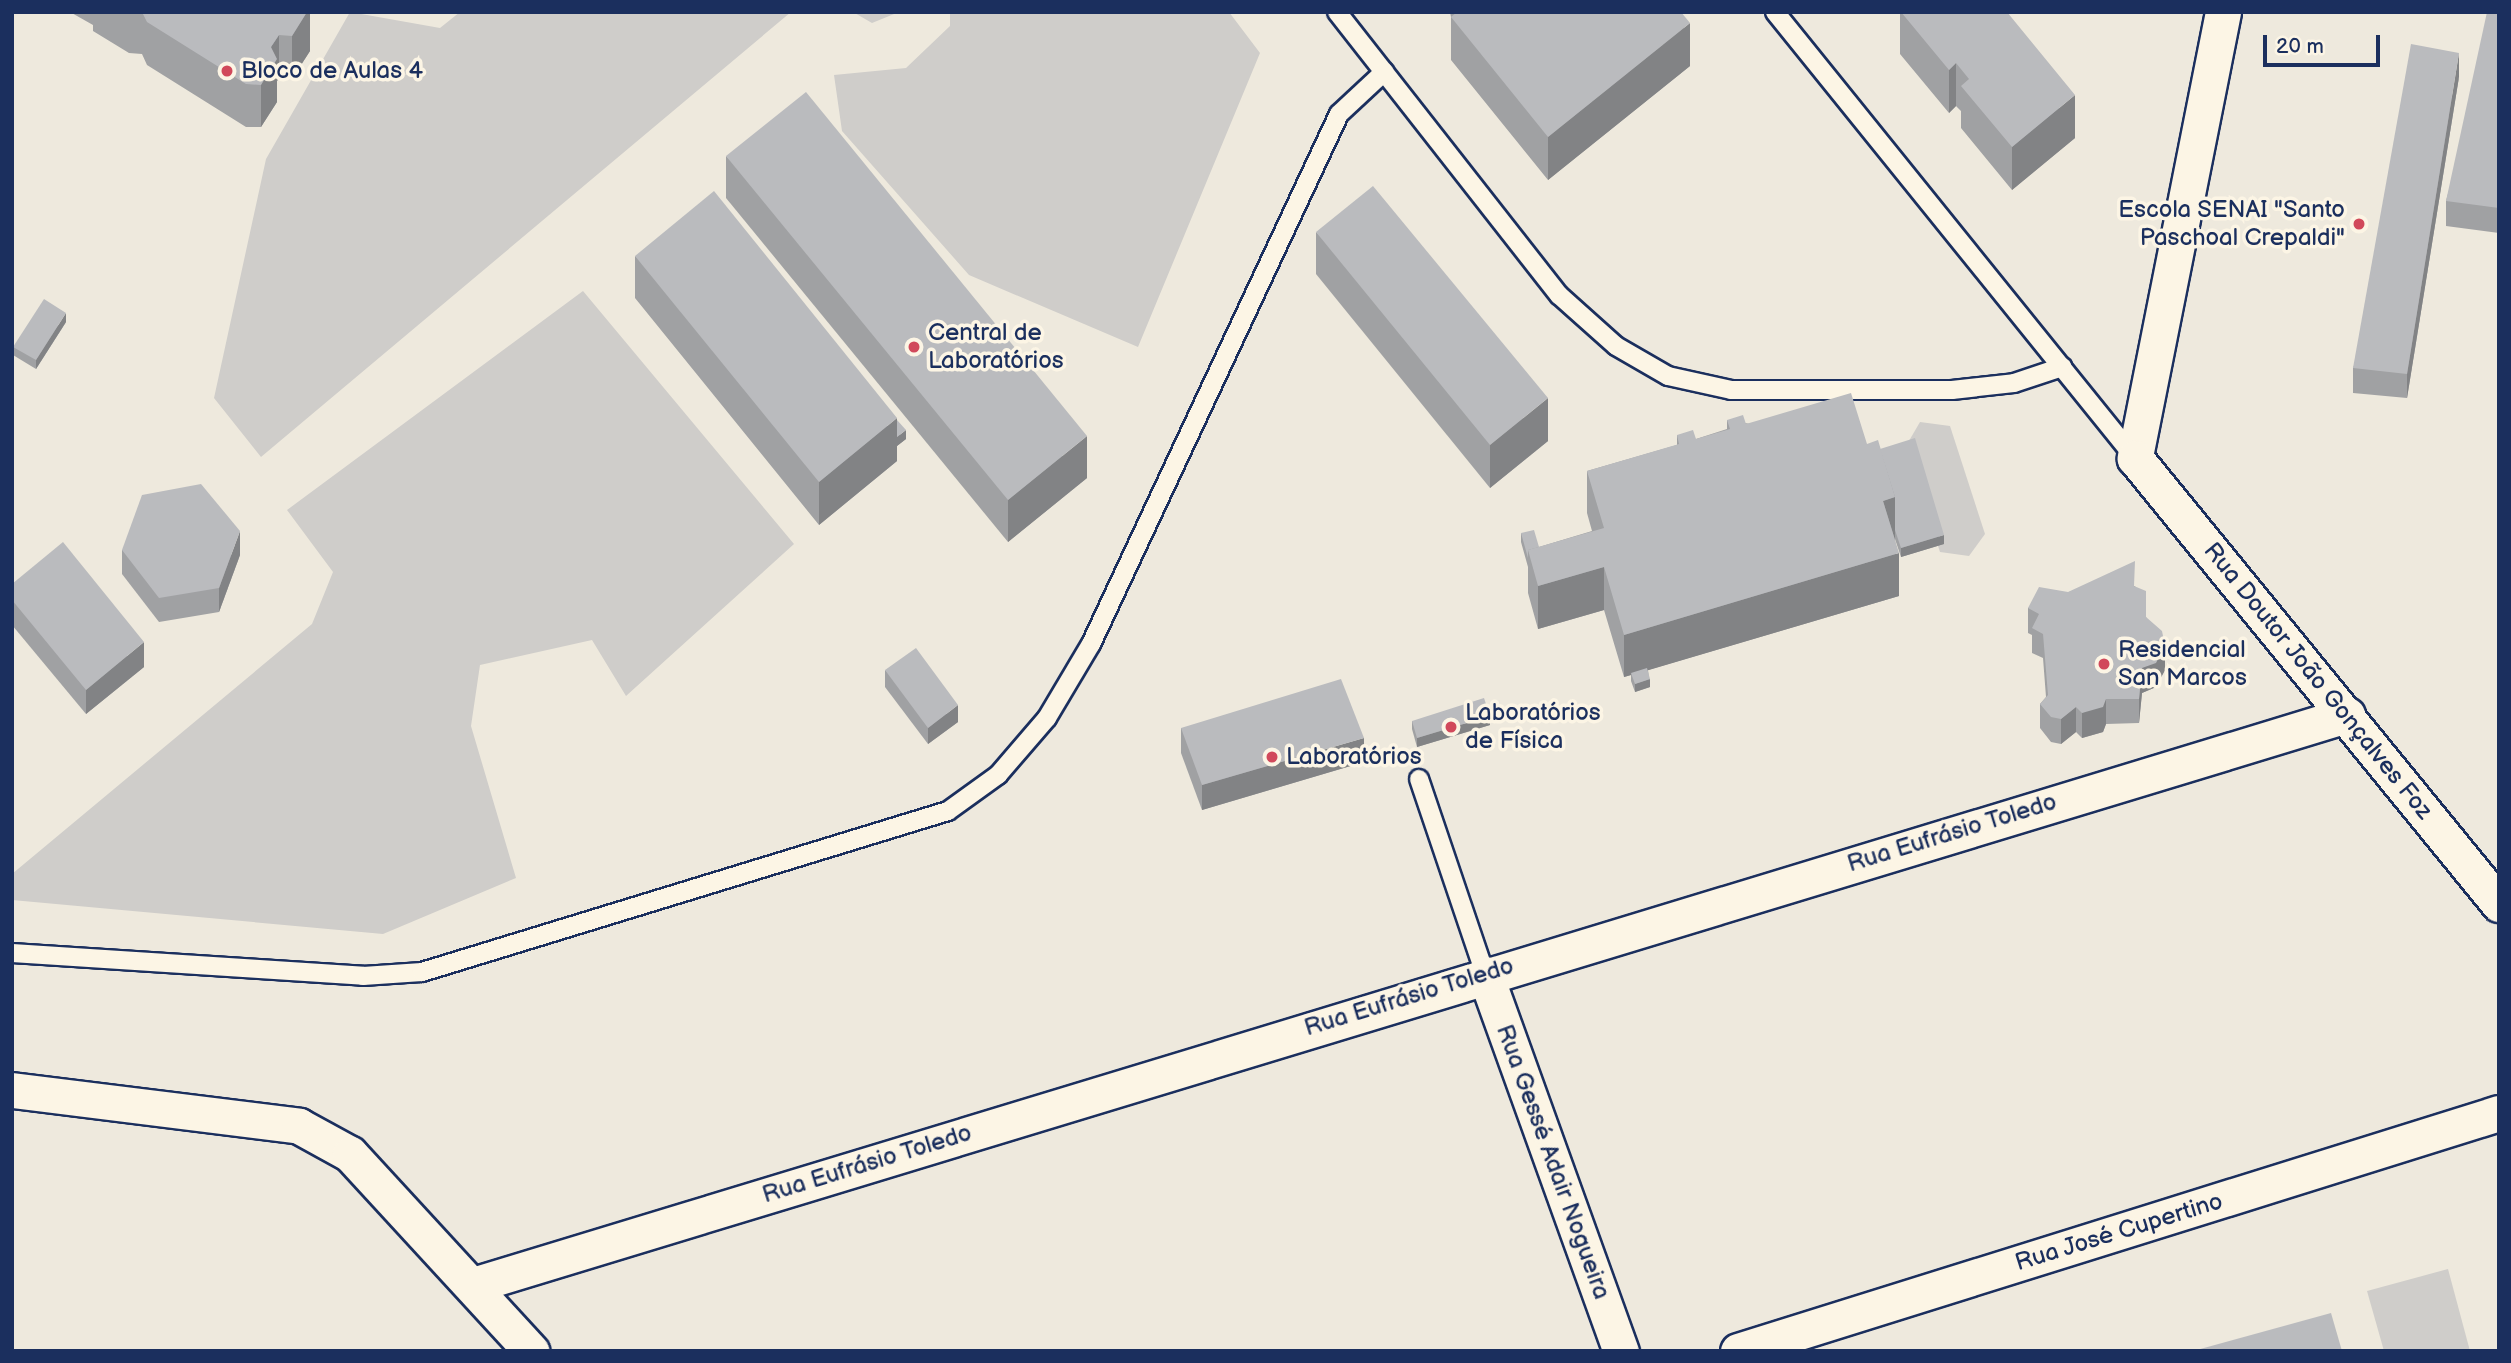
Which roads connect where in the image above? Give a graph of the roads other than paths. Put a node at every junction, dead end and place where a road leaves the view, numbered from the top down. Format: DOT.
graph roads {
  1 [pos="1337,12"];
  2 [pos="1775,12"];
  3 [pos="2223,12"];
  4 [pos="1384,72"];
  5 [pos="2062,367"];
  6 [pos="2135,458"];
  7 [pos="2347,715"];
  8 [pos="1419,779"];
  9 [pos="2499,904"];
  10 [pos="12,953"];
  11 [pos="1485,974"];
  12 [pos="12,1090"];
  13 [pos="2499,1113"];
  14 [pos="473,1285"];
  15 [pos="1751,1349"];
  16 [pos="531,1351"];
  17 [pos="1621,1351"];
  1 -- 4 [label="lane"];
  2 -- 5 [label="lane"];
  3 -- 6 [label="street"];
  4 -- 5 [label="lane"];
  4 -- 10 [label="lane"];
  5 -- 6 [label="lane"];
  6 -- 7 [label="street, Rua Doutor João Gonçalves Foz"];
  7 -- 9 [label="street, Rua Doutor João Gonçalves Foz"];
  7 -- 11 [label="street, Rua Eufrásio Toledo"];
  8 -- 11 [label="lane"];
  11 -- 14 [label="street, Rua Eufrásio Toledo"];
  11 -- 17 [label="street, Rua Gessé Adair Nogueira"];
  12 -- 14 [label="street"];
  13 -- 15 [label="street, Rua José Cupertino"];
  14 -- 16 [label="street"];
}
